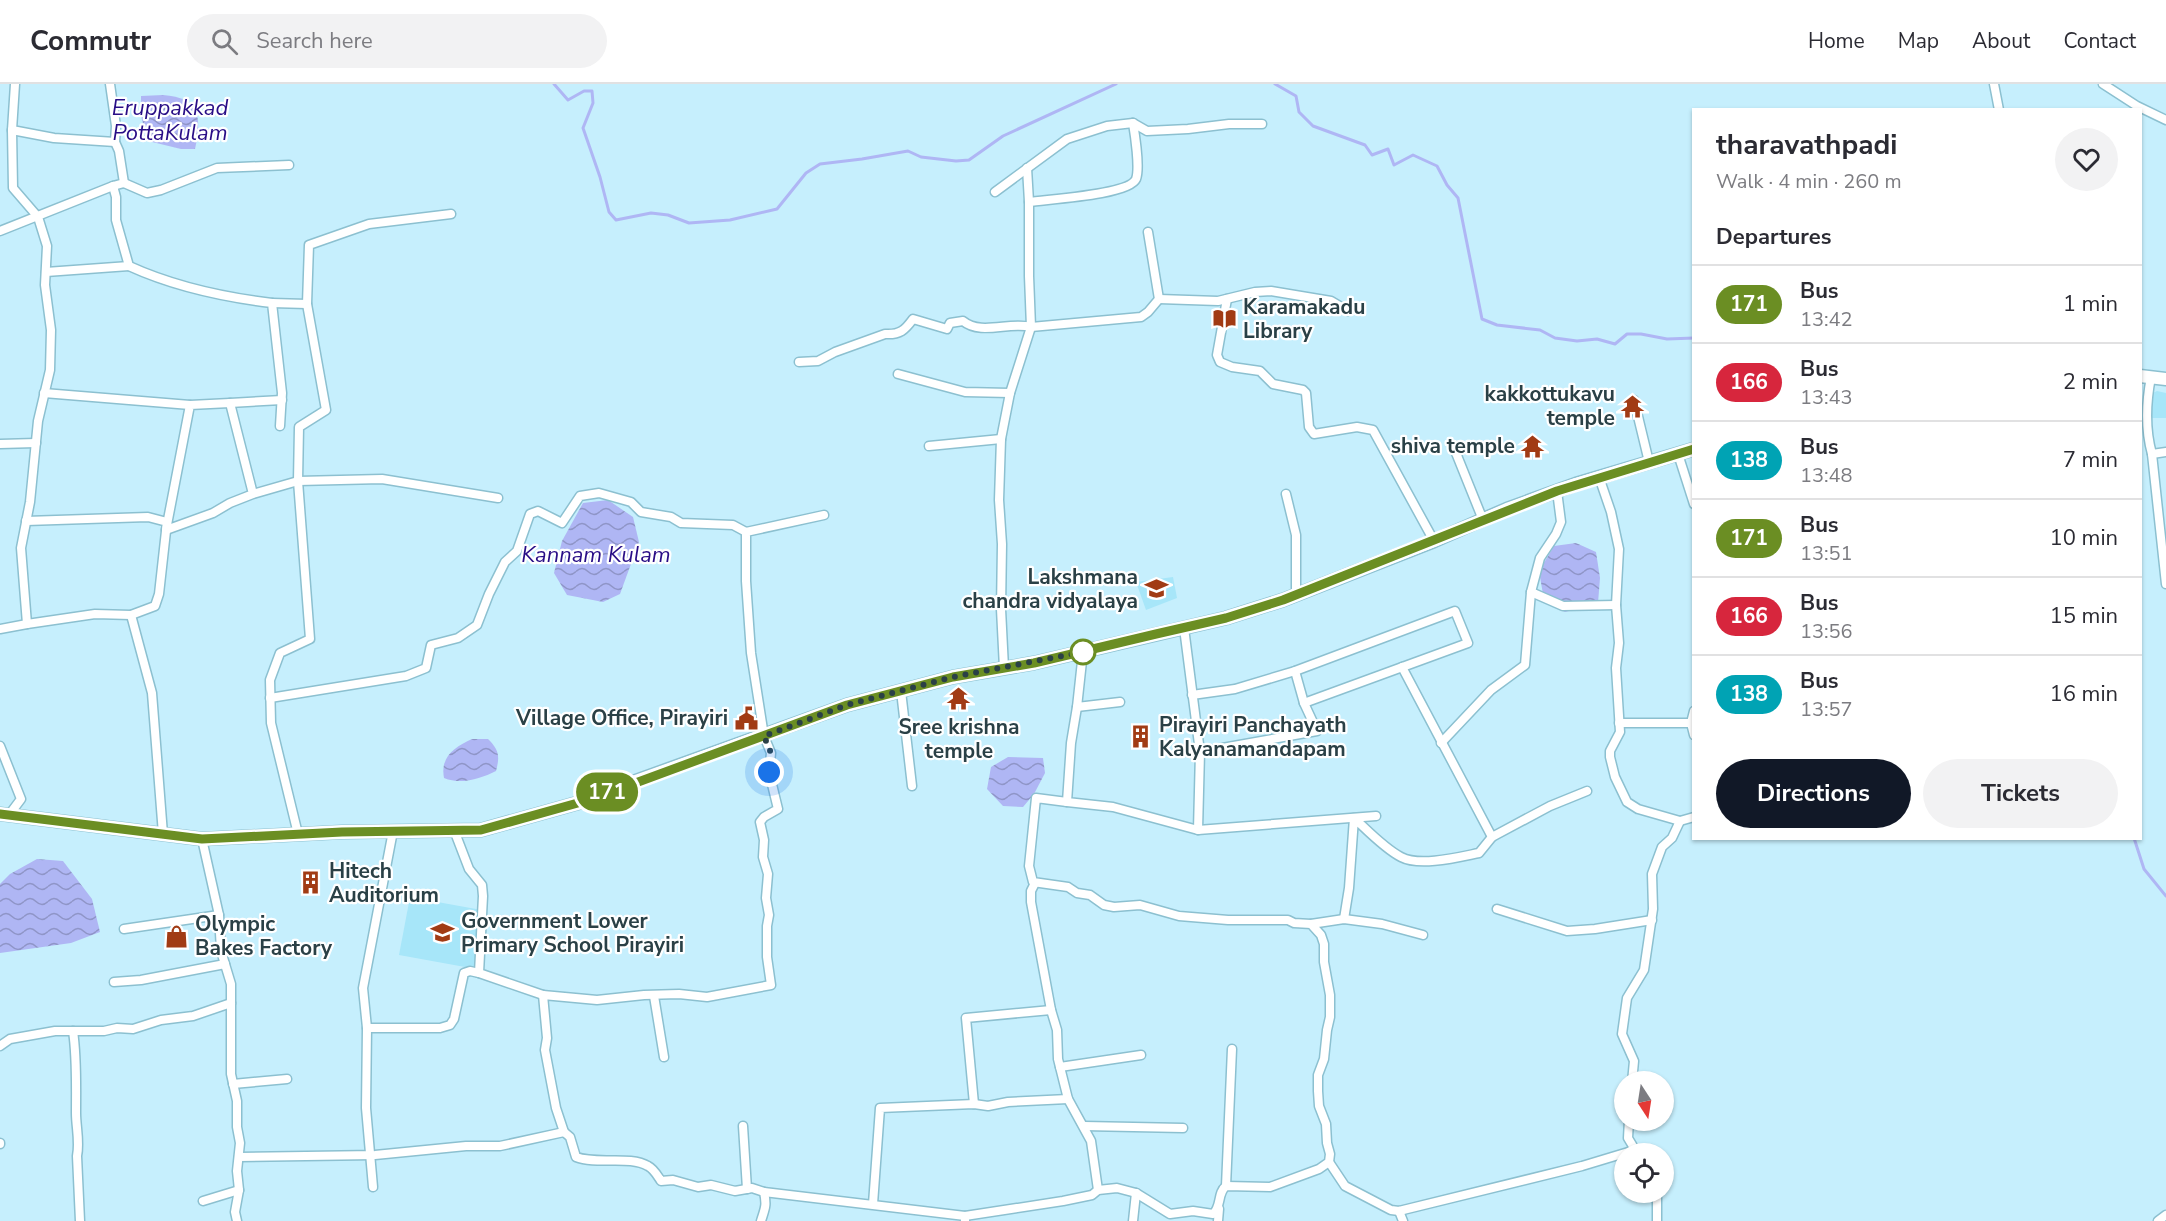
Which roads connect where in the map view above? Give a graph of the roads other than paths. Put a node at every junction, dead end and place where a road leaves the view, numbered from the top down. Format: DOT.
graph roads {
  1 [pos="15,84"];
  2 [pos="110,84"];
  3 [pos="1994,84"];
  4 [pos="2103,84"];
  5 [pos="1999,108"];
  6 [pos="2166,120"];
  7 [pos="1133,123"];
  8 [pos="1262,124"];
  9 [pos="12,134"];
  10 [pos="0,141"];
  11 [pos="115,142"];
  12 [pos="289,165"];
  13 [pos="1027,168"];
  14 [pos="124,183"];
  15 [pos="113,186"];
  16 [pos="995,192"];
  17 [pos="1029,202"];
  18 [pos="451,214"];
  19 [pos="38,217"];
  20 [pos="0,231"];
  21 [pos="1148,232"];
  22 [pos="129,266"];
  23 [pos="46,272"];
  24 [pos="1159,299"];
  25 [pos="1227,299"];
  26 [pos="272,303"];
  27 [pos="307,304"];
  28 [pos="1348,312"];
  29 [pos="1031,327"];
  30 [pos="799,362"];
  31 [pos="898,374"];
  32 [pos="2146,377"];
  33 [pos="2166,379"];
  34 [pos="44,393"];
  35 [pos="1010,393"];
  36 [pos="282,400"];
  37 [pos="1634,400"];
  38 [pos="230,403"];
  39 [pos="189,405"];
  40 [pos="280,426"];
  41 [pos="1000,439"];
  42 [pos="36,443"];
  43 [pos="0,444"];
  44 [pos="929,446"];
  45 [pos="1454,448"];
  46 [pos="1692,450"];
  47 [pos="2166,452"];
  48 [pos="1678,454"];
  49 [pos="2152,454"];
  50 [pos="1649,462"];
  51 [pos="1599,477"];
  52 [pos="298,481"];
  53 [pos="1557,491"];
  54 [pos="254,494"];
  55 [pos="1286,494"];
  56 [pos="498,498"];
  57 [pos="1692,498"];
  58 [pos="824,514"];
  59 [pos="1483,520"];
  60 [pos="26,521"];
  61 [pos="166,530"];
  62 [pos="746,532"];
  63 [pos="1434,541"];
  64 [pos="2166,584"];
  65 [pos="1531,592"];
  66 [pos="1296,595"];
  67 [pos="1616,605"];
  68 [pos="131,615"];
  69 [pos="27,624"];
  70 [pos="1184,628"];
  71 [pos="0,629"];
  72 [pos="1083,652"];
  73 [pos="1402,667"];
  74 [pos="1005,668"];
  75 [pos="1295,671"];
  76 [pos="901,691"];
  77 [pos="1192,695"];
  78 [pos="270,699"];
  79 [pos="1120,702"];
  80 [pos="1304,703"];
  81 [pos="1077,707"];
  82 [pos="1619,723"];
  83 [pos="1692,723"];
  84 [pos="764,736"];
  85 [pos="1441,743"];
  86 [pos="0,746"];
  87 [pos="1200,752"];
  88 [pos="912,786"];
  89 [pos="1587,791"];
  90 [pos="1067,802"];
  91 [pos="4,814"];
  92 [pos="1376,816"];
  93 [pos="1354,818"];
  94 [pos="1692,818"];
  95 [pos="1680,821"];
  96 [pos="454,830"];
  97 [pos="1198,830"];
  98 [pos="393,831"];
  99 [pos="163,834"];
  100 [pos="298,834"];
  101 [pos="1492,837"];
  102 [pos="202,839"];
  103 [pos="1035,882"];
  104 [pos="1497,909"];
  105 [pos="219,915"];
  106 [pos="1344,919"];
  107 [pos="1652,920"];
  108 [pos="1311,924"];
  109 [pos="124,929"];
  110 [pos="1423,935"];
  111 [pos="225,964"];
  112 [pos="479,973"];
  113 [pos="114,982"];
  114 [pos="543,995"];
  115 [pos="654,996"];
  116 [pos="231,1003"];
  117 [pos="1051,1010"];
  118 [pos="367,1028"];
  119 [pos="74,1031"];
  120 [pos="0,1046"];
  121 [pos="1232,1049"];
  122 [pos="1141,1055"];
  123 [pos="664,1057"];
  124 [pos="1060,1067"];
  125 [pos="1633,1071"];
  126 [pos="287,1079"];
  127 [pos="233,1084"];
  128 [pos="1068,1099"];
  129 [pos="974,1104"];
  130 [pos="743,1126"];
  131 [pos="1084,1126"];
  132 [pos="1183,1128"];
  133 [pos="564,1132"];
  134 [pos="369,1155"];
  135 [pos="239,1157"];
  136 [pos="1614,1158"];
  137 [pos="1329,1162"];
  138 [pos="1226,1186"];
  139 [pos="373,1187"];
  140 [pos="747,1189"];
  141 [pos="239,1190"];
  142 [pos="1098,1190"];
  143 [pos="764,1192"];
  144 [pos="1136,1193"];
  145 [pos="203,1201"];
  146 [pos="1658,1203"];
  147 [pos="873,1204"];
  148 [pos="1219,1209"];
  149 [pos="1399,1211"];
  150 [pos="2166,1215"];
  151 [pos="965,1219"];
  152 [pos="80,1221"];
  153 [pos="237,1221"];
  154 [pos="761,1221"];
  155 [pos="1133,1221"];
  156 [pos="1218,1221"];
  157 [pos="1403,1221"];
  158 [pos="1657,1221"];
  159 [pos="2158,1221"];
  1 -- 9 [label="street"];
  2 -- 11 [label="street"];
  3 -- 5 [label="street"];
  4 -- 6 [label="street"];
  7 -- 8 [label="street"];
  7 -- 13 [label="street"];
  7 -- 17 [label="street"];
  9 -- 10 [label="street"];
  9 -- 11 [label="street"];
  9 -- 19 [label="street"];
  11 -- 14 [label="street"];
  12 -- 14 [label="street"];
  13 -- 16 [label="street"];
  13 -- 17 [label="street"];
  14 -- 15 [label="street"];
  15 -- 19 [label="street"];
  15 -- 22 [label="street"];
  17 -- 29 [label="street"];
  18 -- 27 [label="street"];
  19 -- 20 [label="street"];
  19 -- 23 [label="street"];
  21 -- 24 [label="street"];
  22 -- 23 [label="street"];
  22 -- 26 [label="street"];
  23 -- 34 [label="street"];
  24 -- 25 [label="street"];
  24 -- 29 [label="street"];
  25 -- 28 [label="street"];
  25 -- 63 [label="street"];
  26 -- 27 [label="street"];
  26 -- 36 [label="street"];
  27 -- 52 [label="street"];
  29 -- 30 [label="street"];
  29 -- 35 [label="street"];
  31 -- 35 [label="street"];
  32 -- 33 [label="main road"];
  32 -- 49 [label="street"];
  34 -- 39 [label="street"];
  34 -- 42 [label="street"];
  35 -- 41 [label="street"];
  36 -- 38 [label="street"];
  36 -- 40 [label="street"];
  37 -- 50 [label="street"];
  38 -- 39 [label="street"];
  38 -- 54 [label="street"];
  39 -- 61 [label="street"];
  41 -- 44 [label="street"];
  41 -- 74 [label="street"];
  42 -- 43 [label="street"];
  42 -- 60 [label="street"];
  45 -- 59 [label="street"];
  46 -- 48 [label="main road"];
  47 -- 49 [label="street"];
  48 -- 50 [label="main road"];
  48 -- 57 [label="street"];
  49 -- 64 [label="street"];
  50 -- 51 [label="main road"];
  51 -- 53 [label="main road"];
  51 -- 67 [label="street"];
  52 -- 54 [label="street"];
  52 -- 56 [label="street"];
  52 -- 78 [label="street"];
  53 -- 59 [label="main road"];
  53 -- 65 [label="street"];
  54 -- 61 [label="street"];
  55 -- 66 [label="street"];
  58 -- 62 [label="street"];
  59 -- 63 [label="main road"];
  60 -- 61 [label="street"];
  60 -- 69 [label="street"];
  61 -- 68 [label="street"];
  62 -- 78 [label="street"];
  62 -- 84 [label="street"];
  63 -- 66 [label="main road"];
  65 -- 67 [label="street"];
  65 -- 85 [label="street"];
  66 -- 70 [label="main road"];
  67 -- 82 [label="street"];
  68 -- 69 [label="street"];
  68 -- 99 [label="street"];
  69 -- 71 [label="street"];
  70 -- 72 [label="main road"];
  70 -- 77 [label="street"];
  72 -- 74 [label="main road"];
  72 -- 81 [label="street"];
  73 -- 75 [label="street"];
  73 -- 80 [label="street"];
  73 -- 85 [label="street"];
  74 -- 76 [label="main road"];
  75 -- 77 [label="street"];
  75 -- 80 [label="street"];
  76 -- 84 [label="main road"];
  76 -- 88 [label="street"];
  77 -- 87 [label="street"];
  78 -- 100 [label="street"];
  79 -- 81 [label="street"];
  80 -- 87 [label="street"];
  81 -- 90 [label="street"];
  82 -- 83 [label="street"];
  82 -- 95 [label="street"];
  84 -- 96 [label="main road"];
  84 -- 115 [label="street"];
  85 -- 101 [label="street"];
  86 -- 91 [label="street"];
  87 -- 97 [label="street"];
  89 -- 101 [label="street"];
  90 -- 97 [label="street"];
  90 -- 103 [label="street"];
  91 -- 99 [label="main road"];
  92 -- 93 [label="street"];
  93 -- 97 [label="street"];
  93 -- 101 [label="street"];
  93 -- 106 [label="street"];
  94 -- 95 [label="street"];
  95 -- 107 [label="street"];
  96 -- 98 [label="main road"];
  96 -- 112 [label="street"];
  98 -- 100 [label="main road"];
  98 -- 118 [label="street"];
  99 -- 102 [label="main road"];
  100 -- 102 [label="main road"];
  102 -- 105 [label="street"];
  103 -- 108 [label="street"];
  103 -- 117 [label="street"];
  104 -- 107 [label="street"];
  105 -- 109 [label="street"];
  105 -- 111 [label="street"];
  106 -- 108 [label="street"];
  106 -- 110 [label="street"];
  107 -- 125 [label="street"];
  108 -- 137 [label="street"];
  111 -- 113 [label="street"];
  111 -- 116 [label="street"];
  112 -- 114 [label="street"];
  112 -- 118 [label="street"];
  114 -- 115 [label="street"];
  114 -- 133 [label="street"];
  115 -- 123 [label="street"];
  116 -- 119 [label="street"];
  116 -- 127 [label="street"];
  117 -- 124 [label="street"];
  117 -- 129 [label="street"];
  118 -- 134 [label="street"];
  119 -- 120 [label="street"];
  119 -- 152 [label="street"];
  121 -- 138 [label="street"];
  122 -- 124 [label="street"];
  124 -- 128 [label="street"];
  126 -- 127 [label="street"];
  127 -- 135 [label="street"];
  128 -- 129 [label="street"];
  128 -- 131 [label="street"];
  129 -- 147 [label="street"];
  130 -- 140 [label="street"];
  131 -- 132 [label="street"];
  131 -- 142 [label="street"];
  133 -- 134 [label="street"];
  133 -- 140 [label="street"];
  134 -- 135 [label="street"];
  134 -- 139 [label="street"];
  135 -- 141 [label="street"];
  136 -- 149 [label="street"];
  137 -- 138 [label="street"];
  137 -- 149 [label="street"];
  138 -- 148 [label="street"];
  140 -- 143 [label="street"];
  141 -- 145 [label="street"];
  141 -- 153 [label="street"];
  142 -- 144 [label="street"];
  142 -- 151 [label="street"];
  143 -- 147 [label="street"];
  143 -- 154 [label="street"];
  144 -- 148 [label="street"];
  144 -- 155 [label="street"];
  146 -- 158 [label="street"];
  147 -- 151 [label="street"];
  148 -- 156 [label="street"];
  149 -- 157 [label="street"];
  150 -- 159 [label="street"];
}
